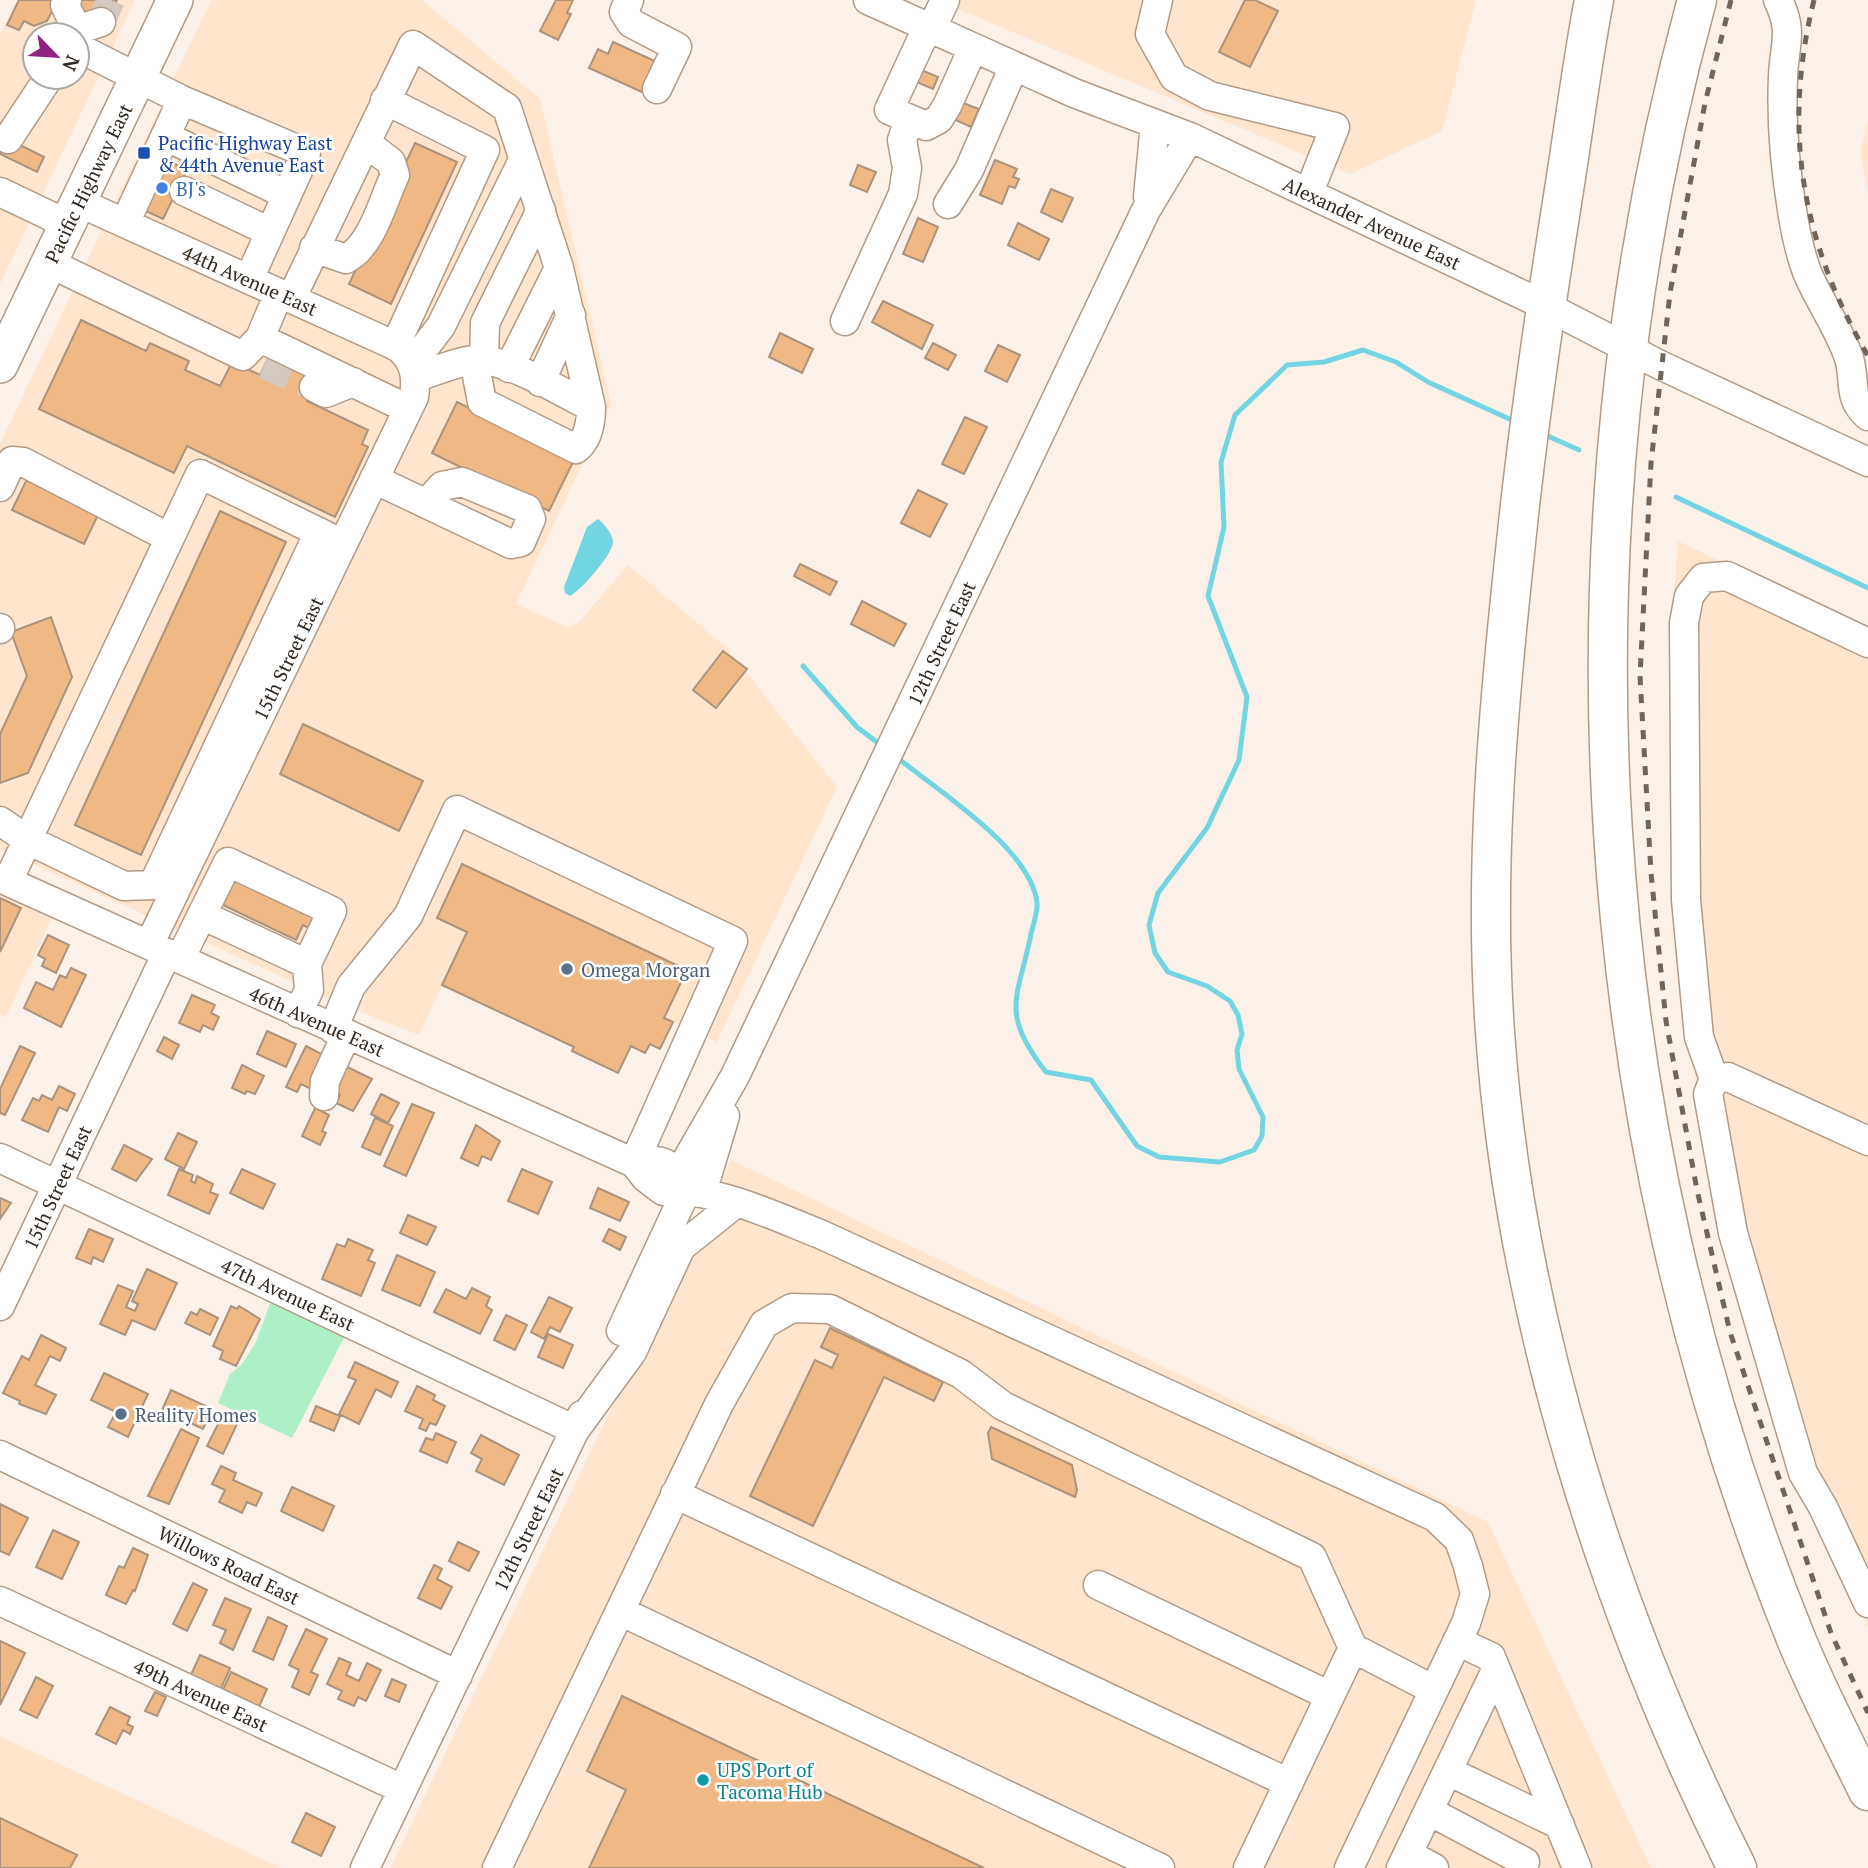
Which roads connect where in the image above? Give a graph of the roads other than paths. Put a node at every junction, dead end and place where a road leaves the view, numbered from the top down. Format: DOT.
graph roads {
  1 [pos="175,0"];
  2 [pos="629,0"];
  3 [pos="868,0"];
  4 [pos="945,0"];
  5 [pos="1158,0"];
  6 [pos="1594,0"];
  7 [pos="1697,0"];
  8 [pos="1778,0"];
  9 [pos="929,29"];
  10 [pos="91,35"];
  11 [pos="973,48"];
  12 [pos="1014,66"];
  13 [pos="140,77"];
  14 [pos="657,89"];
  15 [pos="40,91"];
  16 [pos="182,100"];
  17 [pos="385,100"];
  18 [pos="507,108"];
  19 [pos="909,120"];
  20 [pos="1155,124"];
  21 [pos="165,136"];
  22 [pos="1190,137"];
  23 [pos="366,143"];
  24 [pos="3,149"];
  25 [pos="485,150"];
  26 [pos="523,160"];
  27 [pos="184,191"];
  28 [pos="0,192"];
  29 [pos="1308,192"];
  30 [pos="287,195"];
  31 [pos="948,204"];
  32 [pos="541,210"];
  33 [pos="1146,210"];
  34 [pos="72,213"];
  35 [pos="125,223"];
  36 [pos="270,232"];
  37 [pos="314,248"];
  38 [pos="48,263"];
  39 [pos="559,268"];
  40 [pos="249,279"];
  41 [pos="285,296"];
  42 [pos="1546,306"];
  43 [pos="571,315"];
  44 [pos="845,321"];
  45 [pos="1628,349"];
  46 [pos="256,353"];
  47 [pos="489,363"];
  48 [pos="409,364"];
  49 [pos="0,365"];
  50 [pos="354,382"];
  51 [pos="540,382"];
  52 [pos="314,387"];
  53 [pos="591,407"];
  54 [pos="408,409"];
  55 [pos="1868,416"];
  56 [pos="6,458"];
  57 [pos="1868,462"];
  58 [pos="374,479"];
  59 [pos="0,487"];
  60 [pos="427,503"];
  61 [pos="170,538"];
  62 [pos="331,538"];
  63 [pos="1868,643"];
  64 [pos="0,821"];
  65 [pos="28,840"];
  66 [pos="180,854"];
  67 [pos="4,880"];
  68 [pos="124,886"];
  69 [pos="202,915"];
  70 [pos="105,925"];
  71 [pos="165,952"];
  72 [pos="307,964"];
  73 [pos="298,1013"];
  74 [pos="340,1032"];
  75 [pos="1714,1079"];
  76 [pos="324,1096"];
  77 [pos="1868,1141"];
  78 [pos="0,1158"];
  79 [pos="634,1163"];
  80 [pos="58,1185"];
  81 [pos="687,1189"];
  82 [pos="736,1203"];
  83 [pos="0,1306"];
  84 [pos="575,1430"];
  85 [pos="0,1455"];
  86 [pos="675,1494"];
  87 [pos="1098,1585"];
  88 [pos="0,1601"];
  89 [pos="1868,1603"];
  90 [pos="620,1611"];
  91 [pos="1457,1641"];
  92 [pos="1353,1648"];
  93 [pos="1496,1670"];
  94 [pos="458,1675"];
  95 [pos="1434,1690"];
  96 [pos="1330,1696"];
  97 [pos="1448,1772"];
  98 [pos="1289,1783"];
  99 [pos="402,1788"];
  100 [pos="1868,1791"];
  101 [pos="1429,1811"];
  102 [pos="1568,1846"];
  103 [pos="1405,1861"];
  104 [pos="1517,1865"];
  105 [pos="365,1868"];
  106 [pos="497,1868"];
  107 [pos="1160,1868"];
  108 [pos="1248,1868"];
  109 [pos="1349,1868"];
  110 [pos="1434,1868"];
  111 [pos="1737,1868"];
  1 -- 13 [label="main road, Pacific Highway East"];
  2 -- 14 [label="street"];
  3 -- 9 [label="street, Alexander Avenue East"];
  4 -- 9 [label="street"];
  5 -- 29 [label="street"];
  6 -- 42 [label="highway"];
  7 -- 45 [label="highway"];
  8 -- 55 [label="street"];
  9 -- 11 [label="street, Alexander Avenue East"];
  9 -- 19 [label="street"];
  10 -- 13 [label="street"];
  11 -- 12 [label="street, Alexander Avenue East"];
  11 -- 19 [label="street"];
  12 -- 20 [label="street, Alexander Avenue East"];
  12 -- 31 [label="street"];
  13 -- 16 [label="street"];
  13 -- 34 [label="main road, Pacific Highway East"];
  15 -- 24 [label="street"];
  16 -- 21 [label="street"];
  16 -- 30 [label="street"];
  17 -- 18 [label="street"];
  17 -- 23 [label="street"];
  17 -- 25 [label="street"];
  18 -- 25 [label="street"];
  18 -- 26 [label="street"];
  19 -- 44 [label="street"];
  20 -- 22 [label="street, Alexander Avenue East"];
  20 -- 33 [label="street, 12th Street East"];
  21 -- 30 [label="street"];
  21 -- 35 [label="street"];
  22 -- 29 [label="street, Alexander Avenue East"];
  22 -- 33 [label="street, 12th Street East"];
  23 -- 37 [label="street"];
  23 -- 37 [label="street"];
  25 -- 48 [label="street"];
  26 -- 32 [label="street"];
  26 -- 48 [label="street"];
  27 -- 36 [label="street"];
  28 -- 34 [label="street, 44th Avenue East"];
  29 -- 42 [label="street, Alexander Avenue East"];
  30 -- 36 [label="street"];
  32 -- 39 [label="street"];
  32 -- 47 [label="street"];
  33 -- 81 [label="street, 12th Street East"];
  34 -- 35 [label="street, 44th Avenue East"];
  34 -- 38 [label="main road, Pacific Highway East"];
  35 -- 40 [label="street, 44th Avenue East"];
  36 -- 40 [label="street"];
  37 -- 41 [label="street"];
  38 -- 46 [label="street"];
  38 -- 49 [label="main road, Pacific Highway East"];
  39 -- 43 [label="street"];
  39 -- 47 [label="street"];
  40 -- 41 [label="street, 44th Avenue East"];
  41 -- 46 [label="street"];
  41 -- 48 [label="street, 44th Avenue East"];
  42 -- 45 [label="street, Alexander Avenue East"];
  42 -- 111 [label="highway"];
  43 -- 51 [label="street"];
  43 -- 53 [label="street"];
  45 -- 57 [label="street, Alexander Avenue East"];
  45 -- 100 [label="highway"];
  46 -- 50 [label="street"];
  47 -- 48 [label="street"];
  47 -- 51 [label="street"];
  47 -- 53 [label="street"];
  48 -- 54 [label="street, 15th Street East"];
  50 -- 52 [label="street"];
  50 -- 54 [label="street"];
  51 -- 53 [label="street"];
  54 -- 58 [label="street, 15th Street East"];
  56 -- 59 [label="street"];
  56 -- 61 [label="street"];
  58 -- 60 [label="street"];
  58 -- 62 [label="street, 15th Street East"];
  61 -- 62 [label="street"];
  61 -- 65 [label="street"];
  62 -- 66 [label="street, 15th Street East"];
  63 -- 75 [label="street"];
  64 -- 65 [label="street"];
  65 -- 67 [label="street"];
  65 -- 68 [label="street"];
  66 -- 68 [label="street"];
  66 -- 71 [label="street, 15th Street East"];
  67 -- 70 [label="street, 46th Avenue East"];
  68 -- 70 [label="street"];
  69 -- 71 [label="street"];
  69 -- 72 [label="street"];
  69 -- 72 [label="street"];
  70 -- 71 [label="street, 46th Avenue East"];
  71 -- 73 [label="street, 46th Avenue East"];
  71 -- 80 [label="street, 15th Street East"];
  72 -- 73 [label="street"];
  73 -- 74 [label="street, 46th Avenue East"];
  74 -- 76 [label="street"];
  74 -- 79 [label="street, 46th Avenue East"];
  74 -- 79 [label="street"];
  75 -- 77 [label="street"];
  75 -- 89 [label="street"];
  78 -- 80 [label="street, 47th Avenue East"];
  79 -- 81 [label="street, 46th Avenue East"];
  80 -- 83 [label="street, 15th Street East"];
  80 -- 84 [label="street, 47th Avenue East"];
  81 -- 82 [label="street, 46th Avenue East"];
  81 -- 84 [label="street, 12th Street East"];
  82 -- 84 [label="street"];
  82 -- 91 [label="street, 46th Avenue East"];
  84 -- 94 [label="street, 12th Street East"];
  85 -- 94 [label="street, Willows Road East"];
  86 -- 90 [label="street"];
  86 -- 92 [label="street"];
  86 -- 98 [label="street"];
  87 -- 96 [label="street"];
  88 -- 99 [label="street, 49th Avenue East"];
  90 -- 106 [label="street"];
  90 -- 107 [label="street"];
  91 -- 93 [label="street"];
  91 -- 95 [label="street, 46th Avenue East"];
  92 -- 95 [label="street"];
  92 -- 96 [label="street"];
  93 -- 97 [label="street"];
  93 -- 102 [label="street"];
  94 -- 99 [label="street, 12th Street East"];
  95 -- 109 [label="street, 46th Avenue East"];
  96 -- 98 [label="street"];
  97 -- 101 [label="street"];
  97 -- 102 [label="street"];
  98 -- 108 [label="street"];
  99 -- 105 [label="street, 12th Street East"];
  101 -- 103 [label="street"];
  101 -- 104 [label="street"];
  102 -- 104 [label="street"];
  103 -- 110 [label="street"];
}
